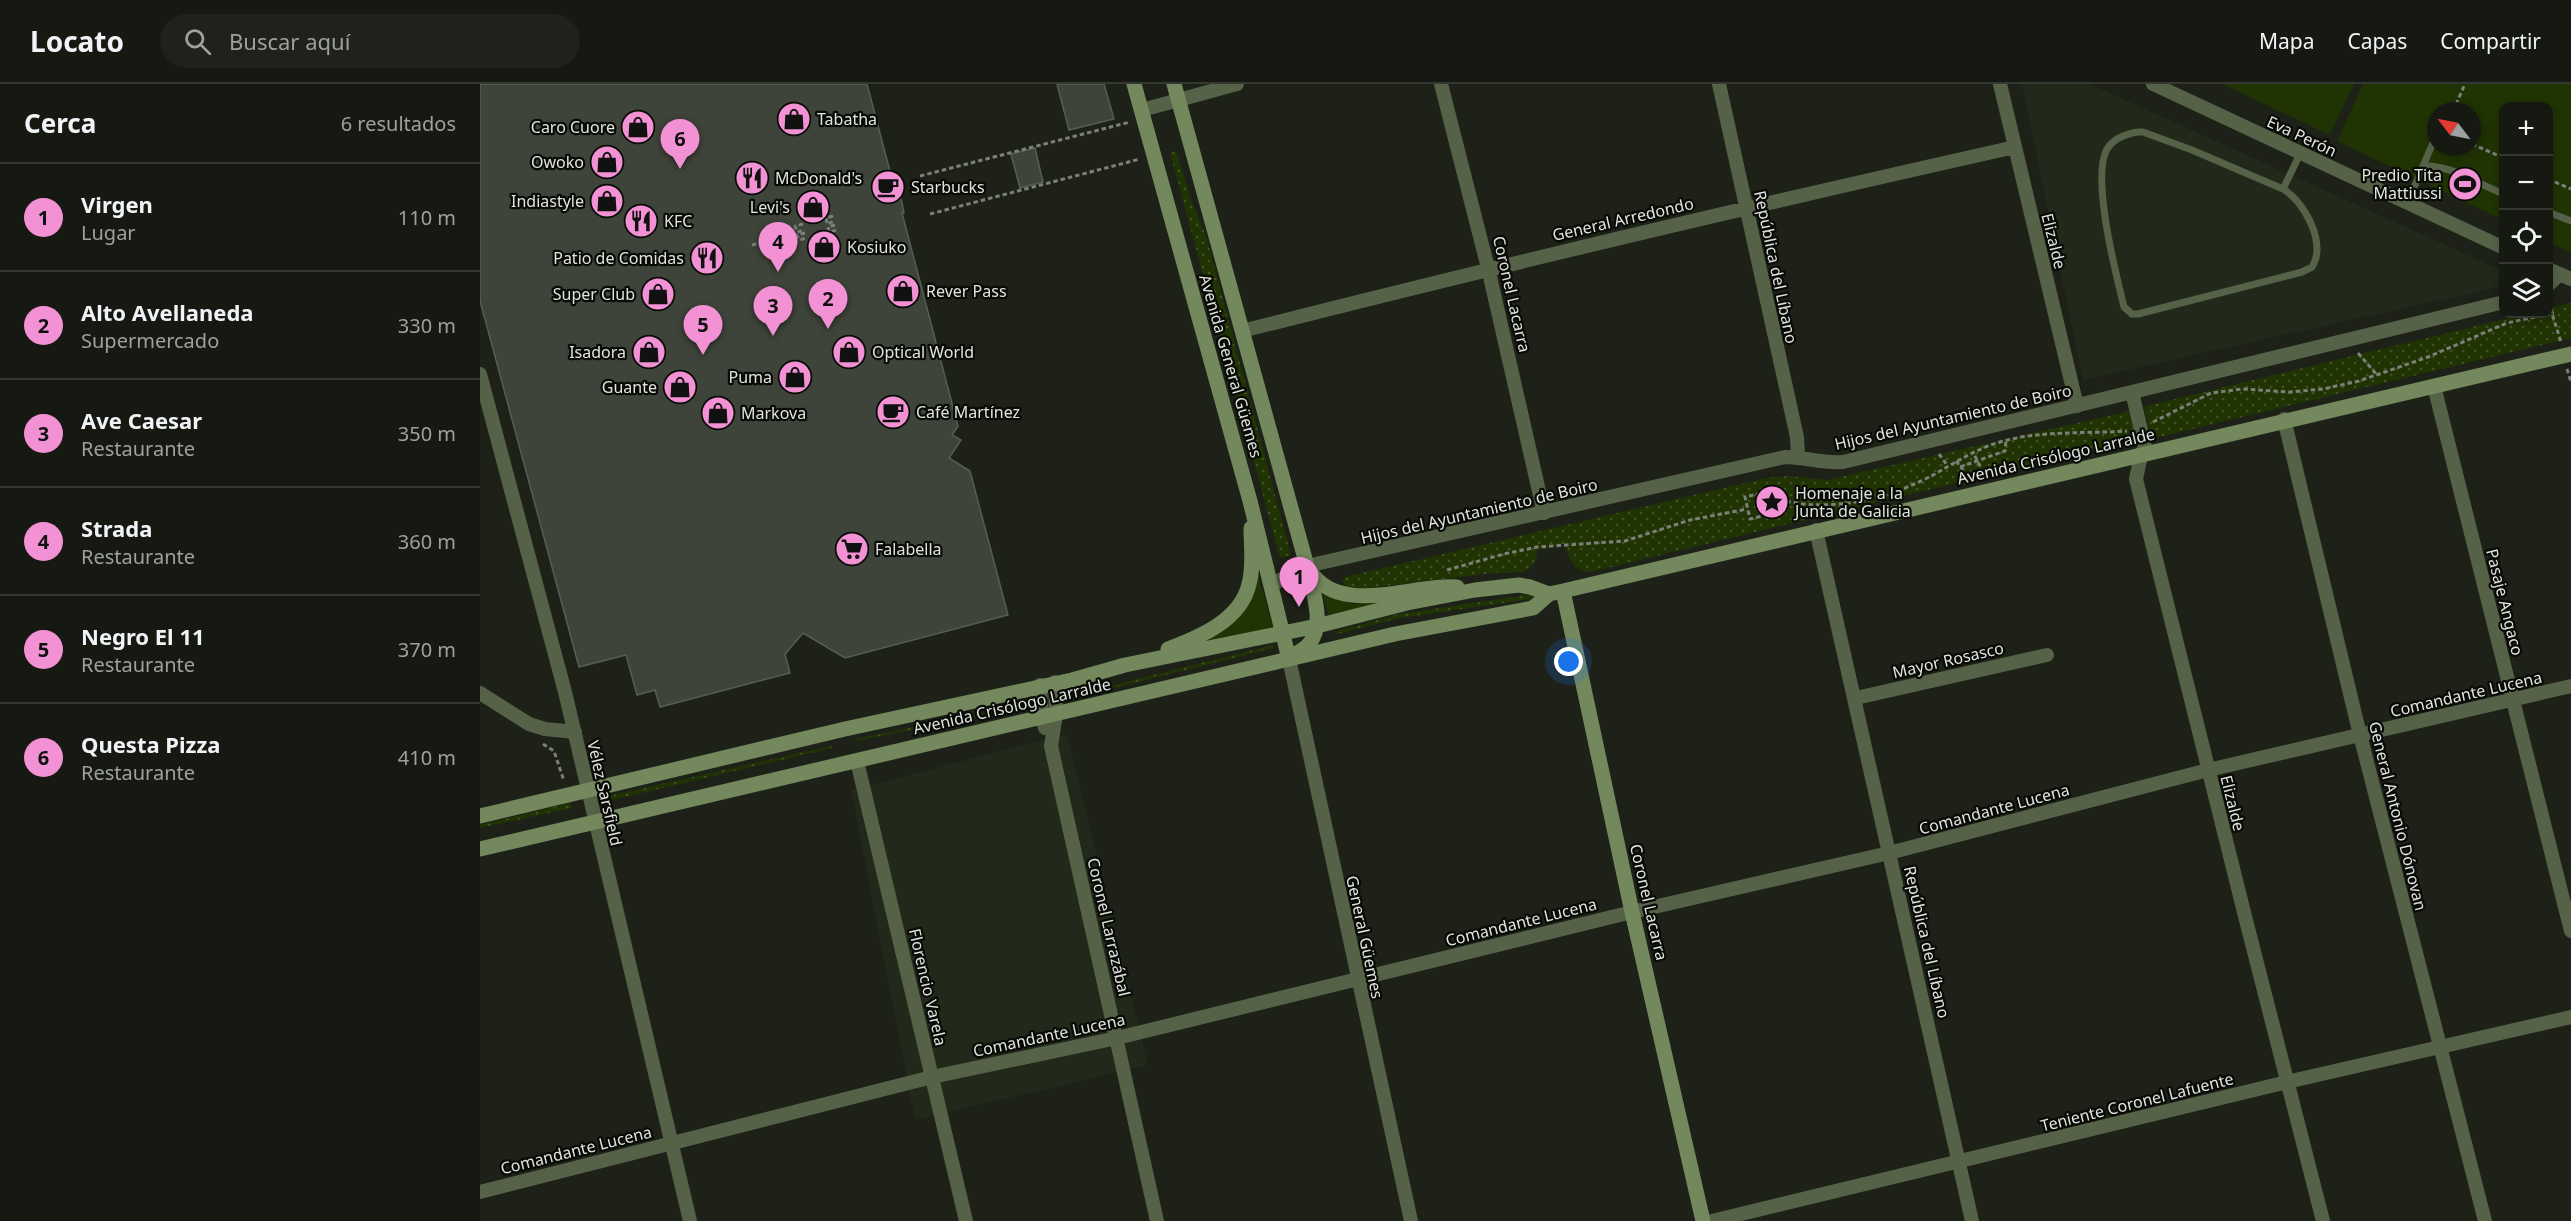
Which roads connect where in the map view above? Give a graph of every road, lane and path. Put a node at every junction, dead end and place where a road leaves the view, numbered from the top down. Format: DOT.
graph roads {
  1 [pos="1134,84"];
  2 [pos="1174,84"];
  3 [pos="1237,84"];
  4 [pos="1441,84"];
  5 [pos="1719,84"];
  6 [pos="2000,84"];
  7 [pos="2152,84"];
  8 [pos="2465,84"];
  9 [pos="1179,100"];
  10 [pos="2457,102"];
  11 [pos="1143,114"];
  12 [pos="2014,147"];
  13 [pos="2481,148"];
  14 [pos="2301,154"];
  15 [pos="1154,156"];
  16 [pos="2427,156"];
  17 [pos="2499,157"];
  18 [pos="2423,166"];
  19 [pos="920,176"];
  20 [pos="2553,181"];
  21 [pos="2283,189"];
  22 [pos="2571,189"];
  23 [pos="2499,192"];
  24 [pos="2407,204"];
  25 [pos="1746,207"];
  26 [pos="930,214"];
  27 [pos="2553,214"];
  28 [pos="833,216"];
  29 [pos="2571,221"];
  30 [pos="803,224"];
  31 [pos="837,230"];
  32 [pos="786,236"];
  33 [pos="807,238"];
  34 [pos="752,245"];
  35 [pos="2499,246"];
  36 [pos="1488,268"];
  37 [pos="2499,303"];
  38 [pos="2554,313"];
  39 [pos="1242,331"];
  40 [pos="2347,340"];
  41 [pos="2571,354"];
  42 [pos="480,374"];
  43 [pos="2377,375"];
  44 [pos="2434,386"];
  45 [pos="2132,392"];
  46 [pos="2077,406"];
  47 [pos="2284,419"];
  48 [pos="2140,430"];
  49 [pos="2006,441"];
  50 [pos="1973,452"];
  51 [pos="2141,455"];
  52 [pos="1798,457"];
  53 [pos="1977,460"];
  54 [pos="1956,461"];
  55 [pos="1960,466"];
  56 [pos="1772,497"];
  57 [pos="1250,501"];
  58 [pos="1747,509"];
  59 [pos="1544,513"];
  60 [pos="1816,530"];
  61 [pos="1307,566"];
  62 [pos="1447,570"];
  63 [pos="1271,585"];
  64 [pos="1475,590"];
  65 [pos="1556,592"];
  66 [pos="1317,626"];
  67 [pos="1283,632"];
  68 [pos="2047,655"];
  69 [pos="1289,659"];
  70 [pos="1125,665"];
  71 [pos="1047,684"];
  72 [pos="2571,686"];
  73 [pos="480,693"];
  74 [pos="1856,698"];
  75 [pos="2513,699"];
  76 [pos="1049,716"];
  77 [pos="575,732"];
  78 [pos="2360,735"];
  79 [pos="536,740"];
  80 [pos="857,761"];
  81 [pos="2208,770"];
  82 [pos="587,791"];
  83 [pos="567,796"];
  84 [pos="480,816"];
  85 [pos="595,822"];
  86 [pos="480,849"];
  87 [pos="1889,853"];
  88 [pos="1632,912"];
  89 [pos="2571,931"];
  90 [pos="1357,980"];
  91 [pos="2571,1017"];
  92 [pos="1117,1038"];
  93 [pos="2440,1047"];
  94 [pos="932,1077"];
  95 [pos="2287,1082"];
  96 [pos="671,1143"];
  97 [pos="1960,1162"];
  98 [pos="480,1192"];
  99 [pos="690,1221"];
  100 [pos="966,1221"];
  101 [pos="1157,1221"];
  102 [pos="1411,1221"];
  103 [pos="1703,1221"];
  104 [pos="1712,1221"];
  105 [pos="1972,1221"];
  106 [pos="2323,1221"];
  107 [pos="2486,1221"];
  1 -- 11 [label="main road, Avenida General Güemes"];
  2 -- 9 [label="main road, Avenida General Güemes"];
  3 -- 9 [label="street"];
  4 -- 36 [label="street, Coronel Lacarra"];
  5 -- 25 [label="street, República del Líbano"];
  6 -- 12 [label="street, Elizalde"];
  7 -- 14 [label="street, Eva Perón"];
  8 -- 10 [label="path"];
  9 -- 11 [label="street"];
  9 -- 39 [label="main road, Avenida General Güemes"];
  11 -- 15 [label="main road, Avenida General Güemes"];
  11 -- 19 [label="path"];
  12 -- 25 [label="street, General Arredondo"];
  12 -- 46 [label="street, Elizalde"];
  13 -- 17 [label="path"];
  14 -- 21 [label="lane"];
  14 -- 24 [label="street, Eva Perón"];
  15 -- 26 [label="path"];
  15 -- 57 [label="main road, Avenida General Güemes"];
  16 -- 18 [label="lane"];
  18 -- 23 [label="lane"];
  18 -- 24 [label="lane"];
  20 -- 22 [label="path"];
  21 -- 21 [label="lane"];
  24 -- 35 [label="street, Eva Perón"];
  25 -- 36 [label="street, General Arredondo"];
  25 -- 52 [label="street, República del Líbano"];
  27 -- 29 [label="lane"];
  28 -- 31 [label="path"];
  30 -- 33 [label="path"];
  32 -- 34 [label="path"];
  36 -- 39 [label="street, General Arredondo"];
  36 -- 59 [label="street, Coronel Lacarra"];
  37 -- 40 [label="street, Hijos del Ayuntamiento de Boiro"];
  38 -- 43 [label="path"];
  39 -- 61 [label="main road, Avenida General Güemes"];
  40 -- 43 [label="path"];
  40 -- 45 [label="street, Hijos del Ayuntamiento de Boiro"];
  41 -- 44 [label="main road, Avenida Crisólogo Larralde"];
  42 -- 77 [label="street, Vélez Sarsfield"];
  43 -- 48 [label="path"];
  44 -- 47 [label="main road, Avenida Crisólogo Larralde"];
  44 -- 75 [label="street, Pasaje Angaco"];
  45 -- 46 [label="street, Hijos del Ayuntamiento de Boiro"];
  45 -- 48 [label="street, Elizalde"];
  46 -- 52 [label="street, Hijos del Ayuntamiento de Boiro"];
  47 -- 51 [label="main road, Avenida Crisólogo Larralde"];
  47 -- 78 [label="street, General Antonio Dónovan"];
  48 -- 49 [label="path"];
  48 -- 51 [label="street, Elizalde"];
  49 -- 50 [label="path"];
  49 -- 53 [label="path"];
  50 -- 53 [label="path"];
  50 -- 54 [label="path"];
  51 -- 60 [label="main road, Avenida Crisólogo Larralde"];
  51 -- 81 [label="street, Elizalde"];
  52 -- 59 [label="street, Hijos del Ayuntamiento de Boiro"];
  53 -- 55 [label="path"];
  53 -- 55 [label="path"];
  54 -- 55 [label="path"];
  54 -- 56 [label="path"];
  56 -- 58 [label="path"];
  56 -- 58 [label="path"];
  57 -- 63 [label="main road, Avenida General Güemes"];
  57 -- 70 [label="main road"];
  58 -- 62 [label="path"];
  59 -- 61 [label="street, Hijos del Ayuntamiento de Boiro"];
  60 -- 65 [label="main road, Avenida Crisólogo Larralde"];
  60 -- 74 [label="street, República del Líbano"];
  61 -- 63 [label="street, Hijos del Ayuntamiento de Boiro"];
  61 -- 64 [label="main road"];
  61 -- 66 [label="main road, Avenida General Güemes"];
  63 -- 67 [label="main road, Avenida General Güemes"];
  64 -- 65 [label="main road, Avenida Crisólogo Larralde"];
  64 -- 66 [label="main road, Avenida Crisólogo Larralde"];
  65 -- 69 [label="main road, Avenida Crisólogo Larralde"];
  65 -- 88 [label="main road, Coronel Lacarra"];
  66 -- 67 [label="main road, Avenida Crisólogo Larralde"];
  66 -- 69 [label="main road"];
  67 -- 69 [label="main road, Avenida General Güemes"];
  67 -- 70 [label="main road, Avenida Crisólogo Larralde"];
  68 -- 74 [label="street, Mayor Rosasco"];
  69 -- 76 [label="main road, Avenida Crisólogo Larralde"];
  69 -- 90 [label="street, General Güemes"];
  70 -- 71 [label="main road, Avenida Crisólogo Larralde"];
  71 -- 76 [label="street, Coronel Larrazábal"];
  71 -- 82 [label="main road, Avenida Crisólogo Larralde"];
  72 -- 75 [label="street, Comandante Lucena"];
  73 -- 77 [label="street"];
  74 -- 87 [label="street, República del Líbano"];
  75 -- 78 [label="street, Comandante Lucena"];
  75 -- 89 [label="street, Pasaje Angaco"];
  76 -- 80 [label="main road, Avenida Crisólogo Larralde"];
  76 -- 92 [label="street, Coronel Larrazábal"];
  77 -- 82 [label="street, Vélez Sarsfield"];
  78 -- 81 [label="street, Comandante Lucena"];
  78 -- 93 [label="street, General Antonio Dónovan"];
  79 -- 83 [label="path"];
  80 -- 85 [label="main road, Avenida Crisólogo Larralde"];
  80 -- 94 [label="street, Florencio Varela"];
  81 -- 87 [label="street, Comandante Lucena"];
  81 -- 95 [label="street, Elizalde"];
  82 -- 83 [label="main road, Avenida Crisólogo Larralde"];
  82 -- 85 [label="street, Vélez Sarsfield"];
  83 -- 84 [label="main road, Avenida Crisólogo Larralde"];
  85 -- 86 [label="main road, Avenida Crisólogo Larralde"];
  85 -- 96 [label="street, Vélez Sarsfield"];
  87 -- 88 [label="street, Comandante Lucena"];
  87 -- 97 [label="street, República del Líbano"];
  88 -- 90 [label="street, Comandante Lucena"];
  88 -- 103 [label="main road, Coronel Lacarra"];
  90 -- 92 [label="street, Comandante Lucena"];
  90 -- 102 [label="street, General Güemes"];
  91 -- 93 [label="street, Teniente Coronel Lafuente"];
  92 -- 94 [label="street, Comandante Lucena"];
  92 -- 101 [label="street, Coronel Larrazábal"];
  93 -- 95 [label="street, Teniente Coronel Lafuente"];
  93 -- 107 [label="street, General Antonio Dónovan"];
  94 -- 96 [label="street, Comandante Lucena"];
  94 -- 100 [label="street, Florencio Varela"];
  95 -- 97 [label="street, Teniente Coronel Lafuente"];
  95 -- 106 [label="street, Elizalde"];
  96 -- 98 [label="street, Comandante Lucena"];
  96 -- 99 [label="street, Vélez Sarsfield"];
  97 -- 104 [label="street, Teniente Coronel Lafuente"];
  97 -- 105 [label="street, República del Líbano"];
}
